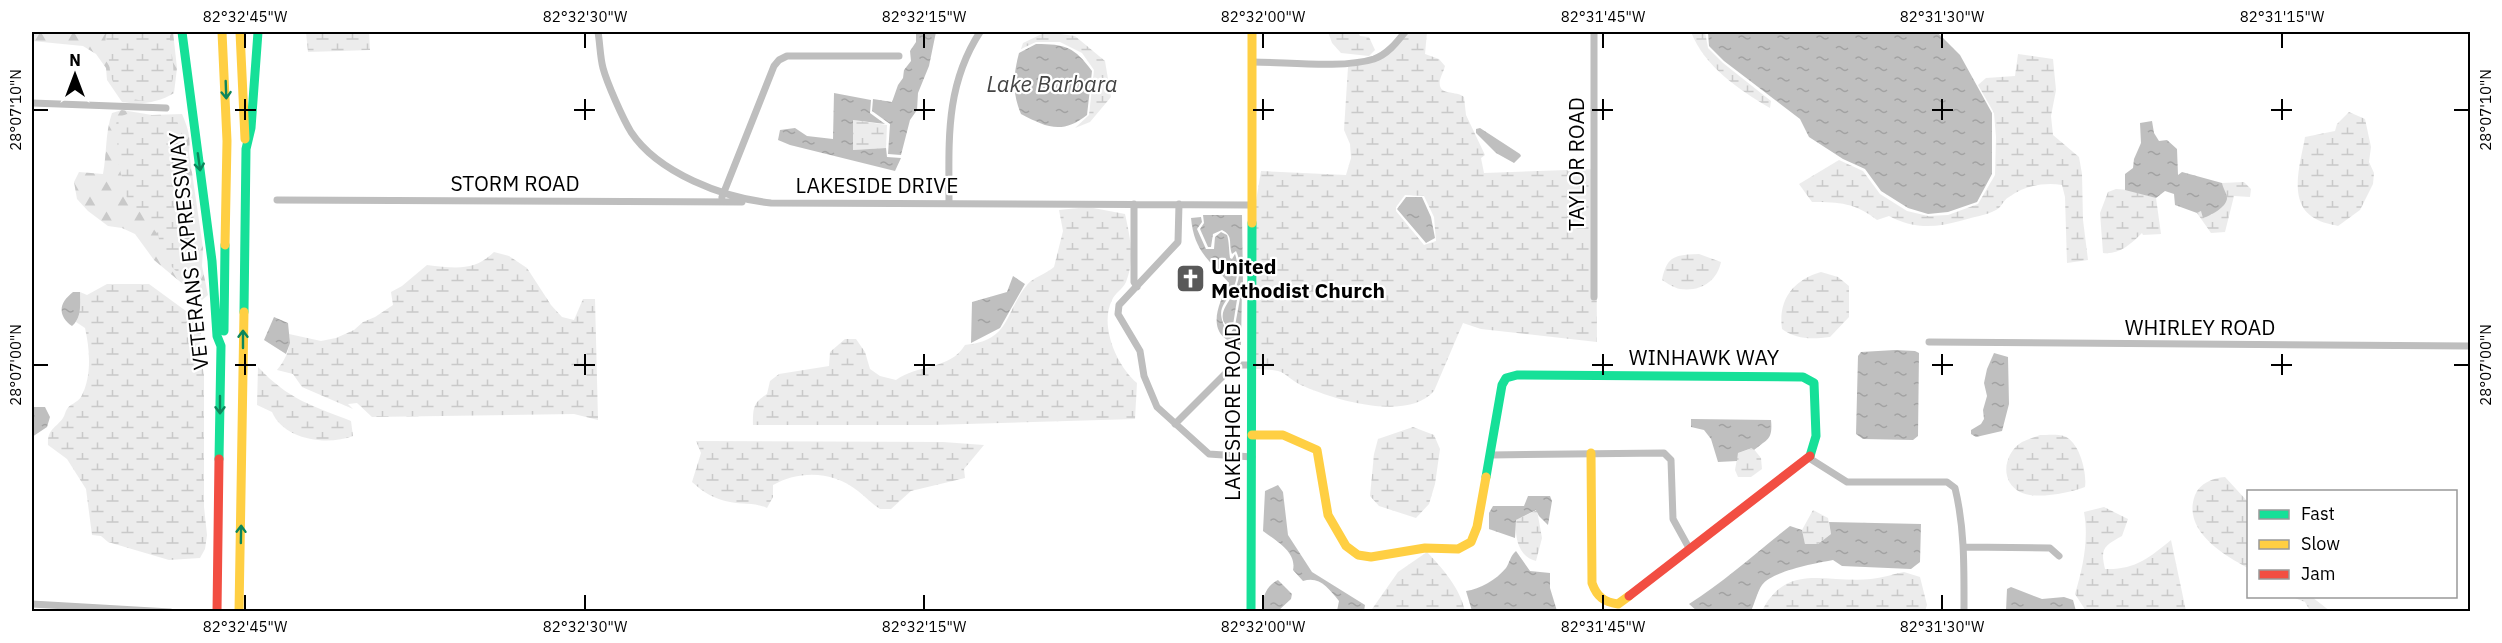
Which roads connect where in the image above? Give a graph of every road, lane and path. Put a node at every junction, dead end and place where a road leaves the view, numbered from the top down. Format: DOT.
graph roads {
  1 [pos="182,32"];
  2 [pos="222,32"];
  3 [pos="240,32"];
  4 [pos="258,32"];
  5 [pos="598,32"];
  6 [pos="980,32"];
  7 [pos="1252,32"];
  8 [pos="1405,32"];
  9 [pos="1594,32"];
  10 [pos="899,56"];
  11 [pos="1253,62"];
  12 [pos="32,103"];
  13 [pos="166,108"];
  14 [pos="246,149"];
  15 [pos="724,194"];
  16 [pos="277,200"];
  17 [pos="753,201"];
  18 [pos="719,202"];
  19 [pos="949,202"];
  20 [pos="1134,204"];
  21 [pos="1179,204"];
  22 [pos="1250,205"];
  23 [pos="1137,287"];
  24 [pos="1594,297"];
  25 [pos="1929,342"];
  26 [pos="221,346"];
  27 [pos="2470,346"];
  28 [pos="1251,364"];
  29 [pos="1175,424"];
  30 [pos="1252,435"];
  31 [pos="1591,453"];
  32 [pos="1491,455"];
  33 [pos="1252,457"];
  34 [pos="1809,458"];
  35 [pos="1964,547"];
  36 [pos="1689,548"];
  37 [pos="2059,556"];
  38 [pos="32,604"];
  39 [pos="170,612"];
  40 [pos="217,612"];
  41 [pos="239,612"];
  42 [pos="1251,612"];
  43 [pos="1964,612"];
  1 -- 26 [label="main road, VETERANS EXPRESSWAY, one-way"];
  2 -- 26 [label="main road, one-way"];
  3 -- 14 [label="main road"];
  4 -- 14 [label="main road, VETERANS EXPRESSWAY"];
  5 -- 15 [label="street, LAKESIDE DRIVE"];
  6 -- 19 [label="street"];
  7 -- 11 [label="main road, LAKESHORE ROAD"];
  8 -- 11 [label="street"];
  9 -- 24 [label="street, TAYLOR ROAD"];
  10 -- 15 [label="street"];
  11 -- 22 [label="main road, LAKESHORE ROAD"];
  12 -- 13 [label="street"];
  41 -- 14 [label="main road, VETERANS EXPRESSWAY, one-way"];
  15 -- 17 [label="street, LAKESIDE DRIVE"];
  15 -- 18 [label="street"];
  16 -- 18 [label="street, STORM ROAD"];
  17 -- 18 [label="street, STORM ROAD"];
  17 -- 19 [label="street, LAKESIDE DRIVE"];
  19 -- 20 [label="street, LAKESIDE DRIVE"];
  20 -- 21 [label="street, LAKESIDE DRIVE"];
  20 -- 23 [label="street"];
  21 -- 22 [label="street, LAKESIDE DRIVE"];
  21 -- 23 [label="street"];
  22 -- 28 [label="main road, LAKESHORE ROAD"];
  23 -- 29 [label="street"];
  25 -- 27 [label="street, WHIRLEY ROAD"];
  26 -- 40 [label="main road, VETERANS EXPRESSWAY, one-way"];
  28 -- 29 [label="street"];
  28 -- 30 [label="main road, LAKESHORE ROAD"];
  29 -- 33 [label="street"];
  30 -- 32 [label="main road, WINHAWK WAY"];
  30 -- 33 [label="main road, LAKESHORE ROAD"];
  31 -- 32 [label="street"];
  31 -- 36 [label="street"];
  31 -- 36 [label="main road"];
  32 -- 34 [label="main road, WINHAWK WAY"];
  33 -- 42 [label="main road, LAKESHORE ROAD"];
  34 -- 35 [label="street"];
  34 -- 36 [label="main road"];
  35 -- 37 [label="street"];
  35 -- 43 [label="street"];
  38 -- 39 [label="street"];
}
